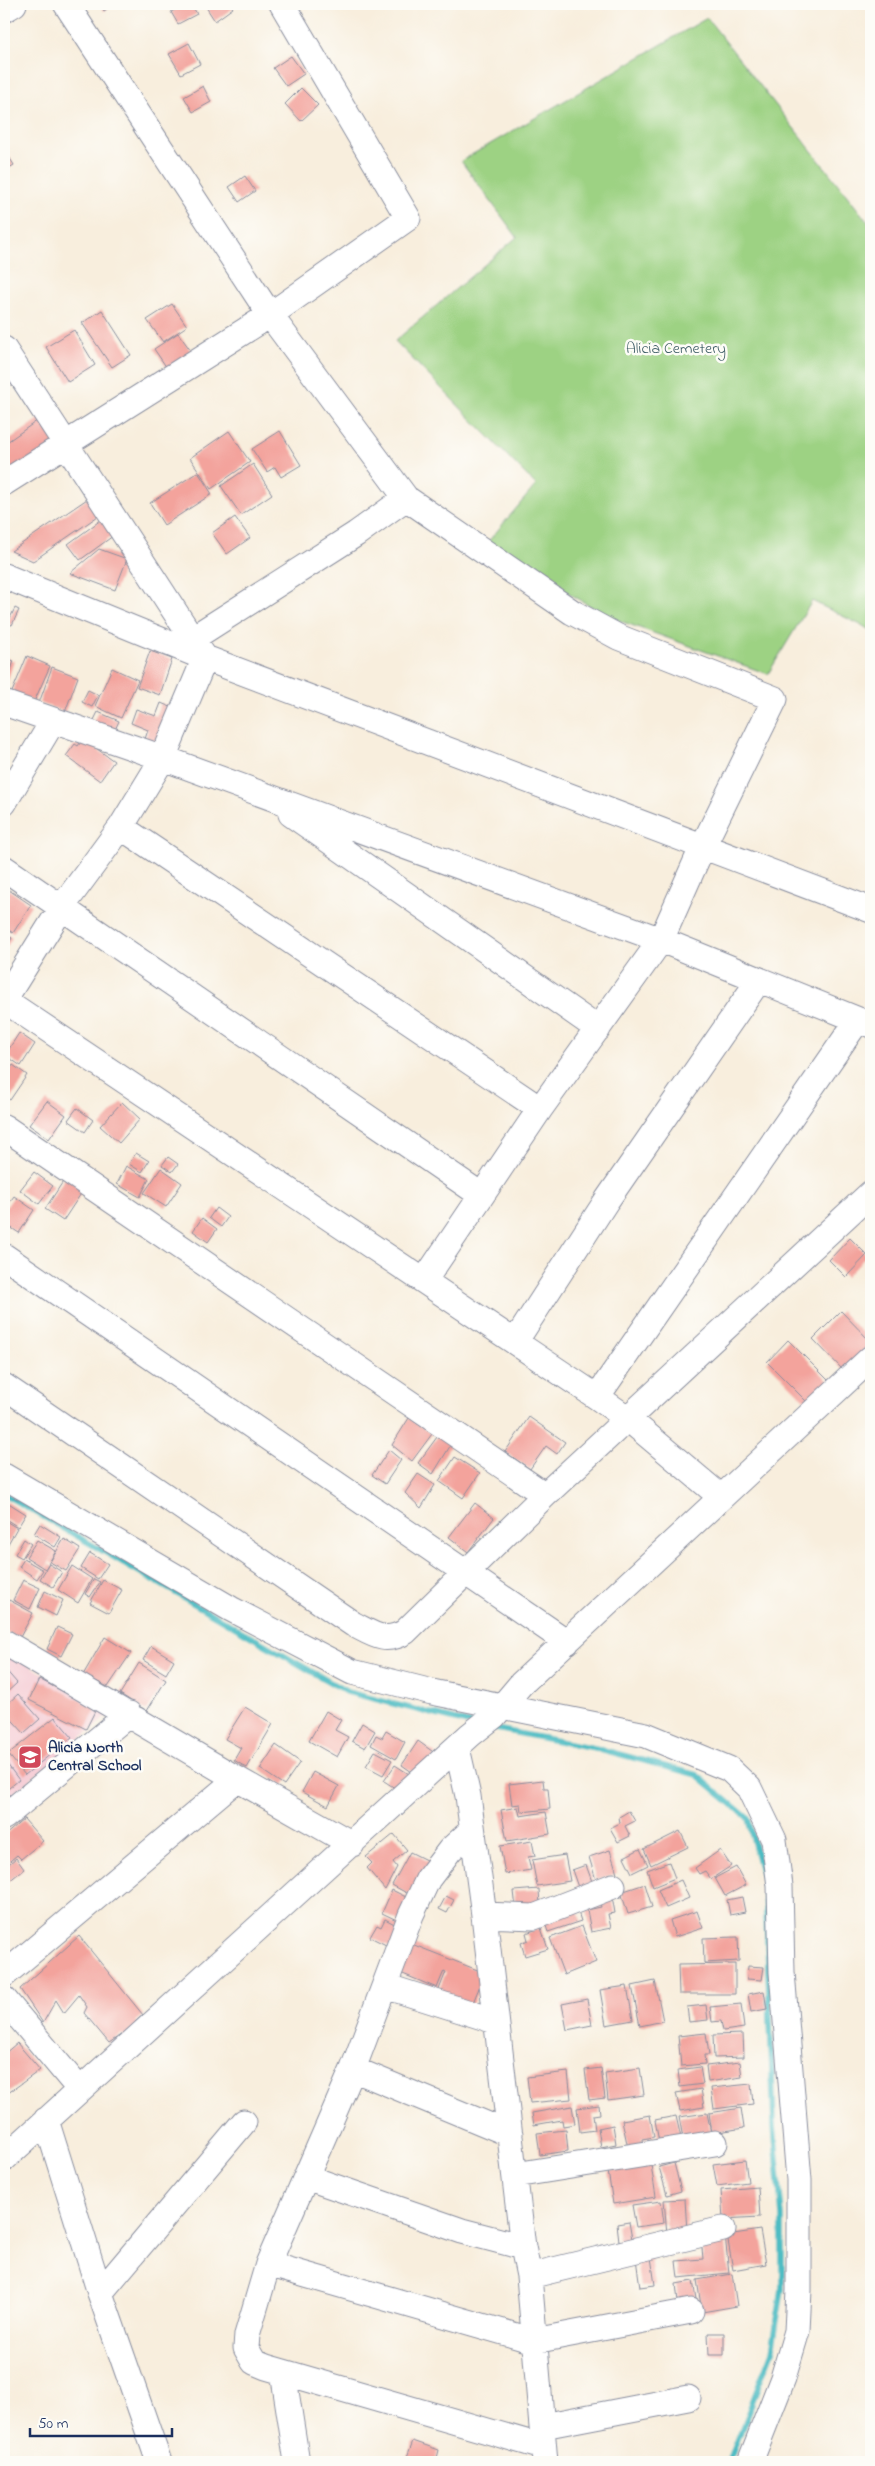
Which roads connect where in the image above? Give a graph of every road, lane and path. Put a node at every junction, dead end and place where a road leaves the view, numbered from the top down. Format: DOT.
graph roads {
  1 [pos="14,4"];
  2 [pos="66,4"];
  3 [pos="282,4"];
  4 [pos="4,10"];
  5 [pos="270,315"];
  6 [pos="4,349"];
  7 [pos="64,444"];
  8 [pos="4,483"];
  9 [pos="406,498"];
  10 [pos="4,576"];
  11 [pos="199,648"];
  12 [pos="4,703"];
  13 [pos="53,721"];
  14 [pos="163,758"];
  15 [pos="263,795"];
  16 [pos="4,803"];
  17 [pos="120,827"];
  18 [pos="702,848"];
  19 [pos="4,868"];
  20 [pos="62,907"];
  21 [pos="871,910"];
  22 [pos="661,940"];
  23 [pos="759,980"];
  24 [pos="4,1000"];
  25 [pos="865,1023"];
  26 [pos="598,1029"];
  27 [pos="540,1110"];
  28 [pos="4,1127"];
  29 [pos="871,1192"];
  30 [pos="481,1195"];
  31 [pos="4,1256"];
  32 [pos="424,1281"];
  33 [pos="515,1342"];
  34 [pos="871,1358"];
  35 [pos="4,1386"];
  36 [pos="597,1397"];
  37 [pos="627,1418"];
  38 [pos="4,1476"];
  39 [pos="545,1495"];
  40 [pos="721,1497"];
  41 [pos="465,1573"];
  42 [pos="4,1642"];
  43 [pos="567,1642"];
  44 [pos="498,1711"];
  45 [pos="129,1714"];
  46 [pos="463,1742"];
  47 [pos="237,1779"];
  48 [pos="4,1817"];
  49 [pos="472,1830"];
  50 [pos="352,1844"];
  51 [pos="613,1886"];
  52 [pos="484,1915"];
  53 [pos="4,1975"];
  54 [pos="385,1986"];
  55 [pos="4,1999"];
  56 [pos="496,2021"];
  57 [pos="353,2070"];
  58 [pos="80,2090"];
  59 [pos="46,2120"];
  60 [pos="244,2122"];
  61 [pos="510,2134"];
  62 [pos="715,2143"];
  63 [pos="4,2159"];
  64 [pos="515,2175"];
  65 [pos="306,2177"];
  66 [pos="723,2229"];
  67 [pos="523,2247"];
  68 [pos="268,2264"];
  69 [pos="529,2276"];
  70 [pos="100,2293"];
  71 [pos="691,2312"];
  72 [pos="534,2340"];
  73 [pos="283,2372"];
  74 [pos="688,2398"];
  75 [pos="544,2445"];
  76 [pos="159,2462"];
  77 [pos="297,2462"];
  78 [pos="750,2462"];
  1 -- 4 [label="street"];
  2 -- 5 [label="street"];
  3 -- 5 [label="street"];
  5 -- 7 [label="street"];
  5 -- 9 [label="street"];
  6 -- 7 [label="street"];
  7 -- 8 [label="street"];
  7 -- 11 [label="street"];
  9 -- 11 [label="street"];
  9 -- 18 [label="street"];
  10 -- 11 [label="street"];
  11 -- 14 [label="street"];
  11 -- 18 [label="street"];
  12 -- 13 [label="street"];
  13 -- 14 [label="street"];
  13 -- 16 [label="street"];
  14 -- 15 [label="street"];
  14 -- 17 [label="street"];
  15 -- 22 [label="street"];
  15 -- 26 [label="street"];
  17 -- 20 [label="street"];
  17 -- 27 [label="street"];
  18 -- 21 [label="street"];
  18 -- 22 [label="street"];
  19 -- 20 [label="street"];
  20 -- 24 [label="street"];
  20 -- 30 [label="street"];
  22 -- 23 [label="street"];
  22 -- 26 [label="street"];
  23 -- 25 [label="street"];
  23 -- 33 [label="street"];
  24 -- 32 [label="street"];
  25 -- 36 [label="street"];
  26 -- 27 [label="street"];
  27 -- 30 [label="street"];
  28 -- 39 [label="street"];
  29 -- 37 [label="street"];
  30 -- 32 [label="street"];
  31 -- 41 [label="street"];
  32 -- 33 [label="street"];
  33 -- 36 [label="street"];
  34 -- 40 [label="street"];
  35 -- 41 [label="street"];
  36 -- 37 [label="street"];
  37 -- 39 [label="street"];
  37 -- 40 [label="street"];
  38 -- 44 [label="street"];
  39 -- 41 [label="street"];
  40 -- 43 [label="street"];
  41 -- 43 [label="street"];
  42 -- 45 [label="street"];
  43 -- 44 [label="street"];
  44 -- 46 [label="street"];
  44 -- 78 [label="street"];
  45 -- 47 [label="street"];
  45 -- 48 [label="street"];
  46 -- 49 [label="street"];
  46 -- 50 [label="street"];
  47 -- 50 [label="street"];
  47 -- 53 [label="street"];
  49 -- 52 [label="street"];
  49 -- 54 [label="street"];
  50 -- 58 [label="street"];
  51 -- 52 [label="street"];
  52 -- 56 [label="street"];
  54 -- 56 [label="street"];
  54 -- 57 [label="street"];
  55 -- 58 [label="street"];
  56 -- 61 [label="street"];
  57 -- 61 [label="street"];
  57 -- 65 [label="street"];
  58 -- 59 [label="street"];
  59 -- 63 [label="street"];
  59 -- 70 [label="street"];
  60 -- 70 [label="street"];
  61 -- 64 [label="street"];
  62 -- 64 [label="street"];
  64 -- 67 [label="street"];
  65 -- 67 [label="street"];
  65 -- 68 [label="street"];
  66 -- 69 [label="street"];
  67 -- 69 [label="street"];
  68 -- 72 [label="street"];
  68 -- 73 [label="street"];
  69 -- 72 [label="street"];
  70 -- 76 [label="street"];
  71 -- 72 [label="street"];
  72 -- 75 [label="street"];
  73 -- 75 [label="street"];
  73 -- 77 [label="street"];
  74 -- 75 [label="street"];
}
